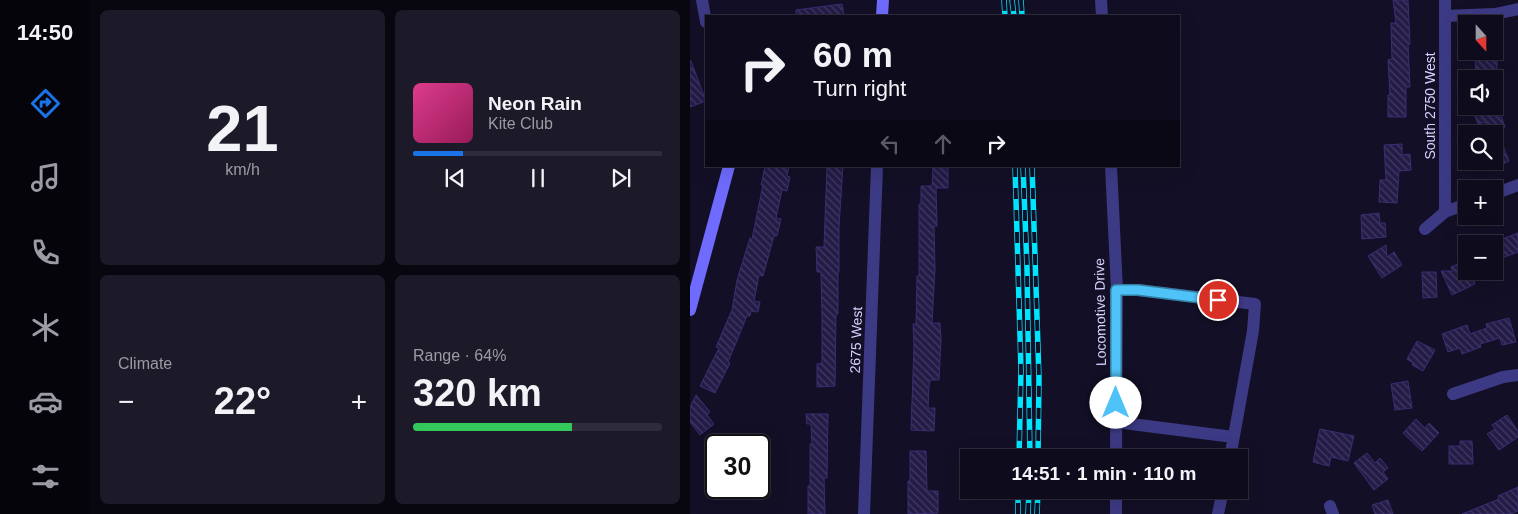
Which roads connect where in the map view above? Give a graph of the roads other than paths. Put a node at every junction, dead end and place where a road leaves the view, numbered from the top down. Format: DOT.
graph roads {
  1 [pos="702,0"];
  2 [pos="883,0"];
  3 [pos="1101,0"];
  4 [pos="1446,0"];
  5 [pos="1518,8"];
  6 [pos="882,15"];
  7 [pos="1102,15"];
  8 [pos="705,16"];
  9 [pos="1445,16"];
  10 [pos="728,167"];
  11 [pos="877,167"];
  12 [pos="1111,167"];
  13 [pos="1518,185"];
  14 [pos="1503,191"];
  15 [pos="1458,207"];
  16 [pos="1445,212"];
  17 [pos="1425,229"];
  18 [pos="1116,290"];
  19 [pos="690,310"];
  20 [pos="1518,375"];
  21 [pos="1453,394"];
  22 [pos="1116,422"];
  23 [pos="1233,437"];
  24 [pos="1116,449"];
  25 [pos="1231,449"];
  26 [pos="1116,499"];
  27 [pos="1221,499"];
  28 [pos="864,514"];
  29 [pos="1116,514"];
  30 [pos="1218,514"];
  1 -- 8 [label="street"];
  2 -- 6 [label="street"];
  3 -- 7 [label="street"];
  4 -- 9 [label="street, South 2750 West"];
  5 -- 9 [label="street"];
  9 -- 16 [label="street, South 2750 West"];
  10 -- 19 [label="street"];
  11 -- 28 [label="street, 2675 West"];
  12 -- 18 [label="street, Locomotive Drive"];
  13 -- 14 [label="street"];
  15 -- 16 [label="street"];
  16 -- 17 [label="street"];
  18 -- 22 [label="street, Locomotive Drive"];
  18 -- 23 [label="street"];
  20 -- 21 [label="street"];
  22 -- 23 [label="street"];
  22 -- 24 [label="street, Locomotive Drive"];
  23 -- 25 [label="street"];
  26 -- 29 [label="street"];
  27 -- 30 [label="street"];
}
